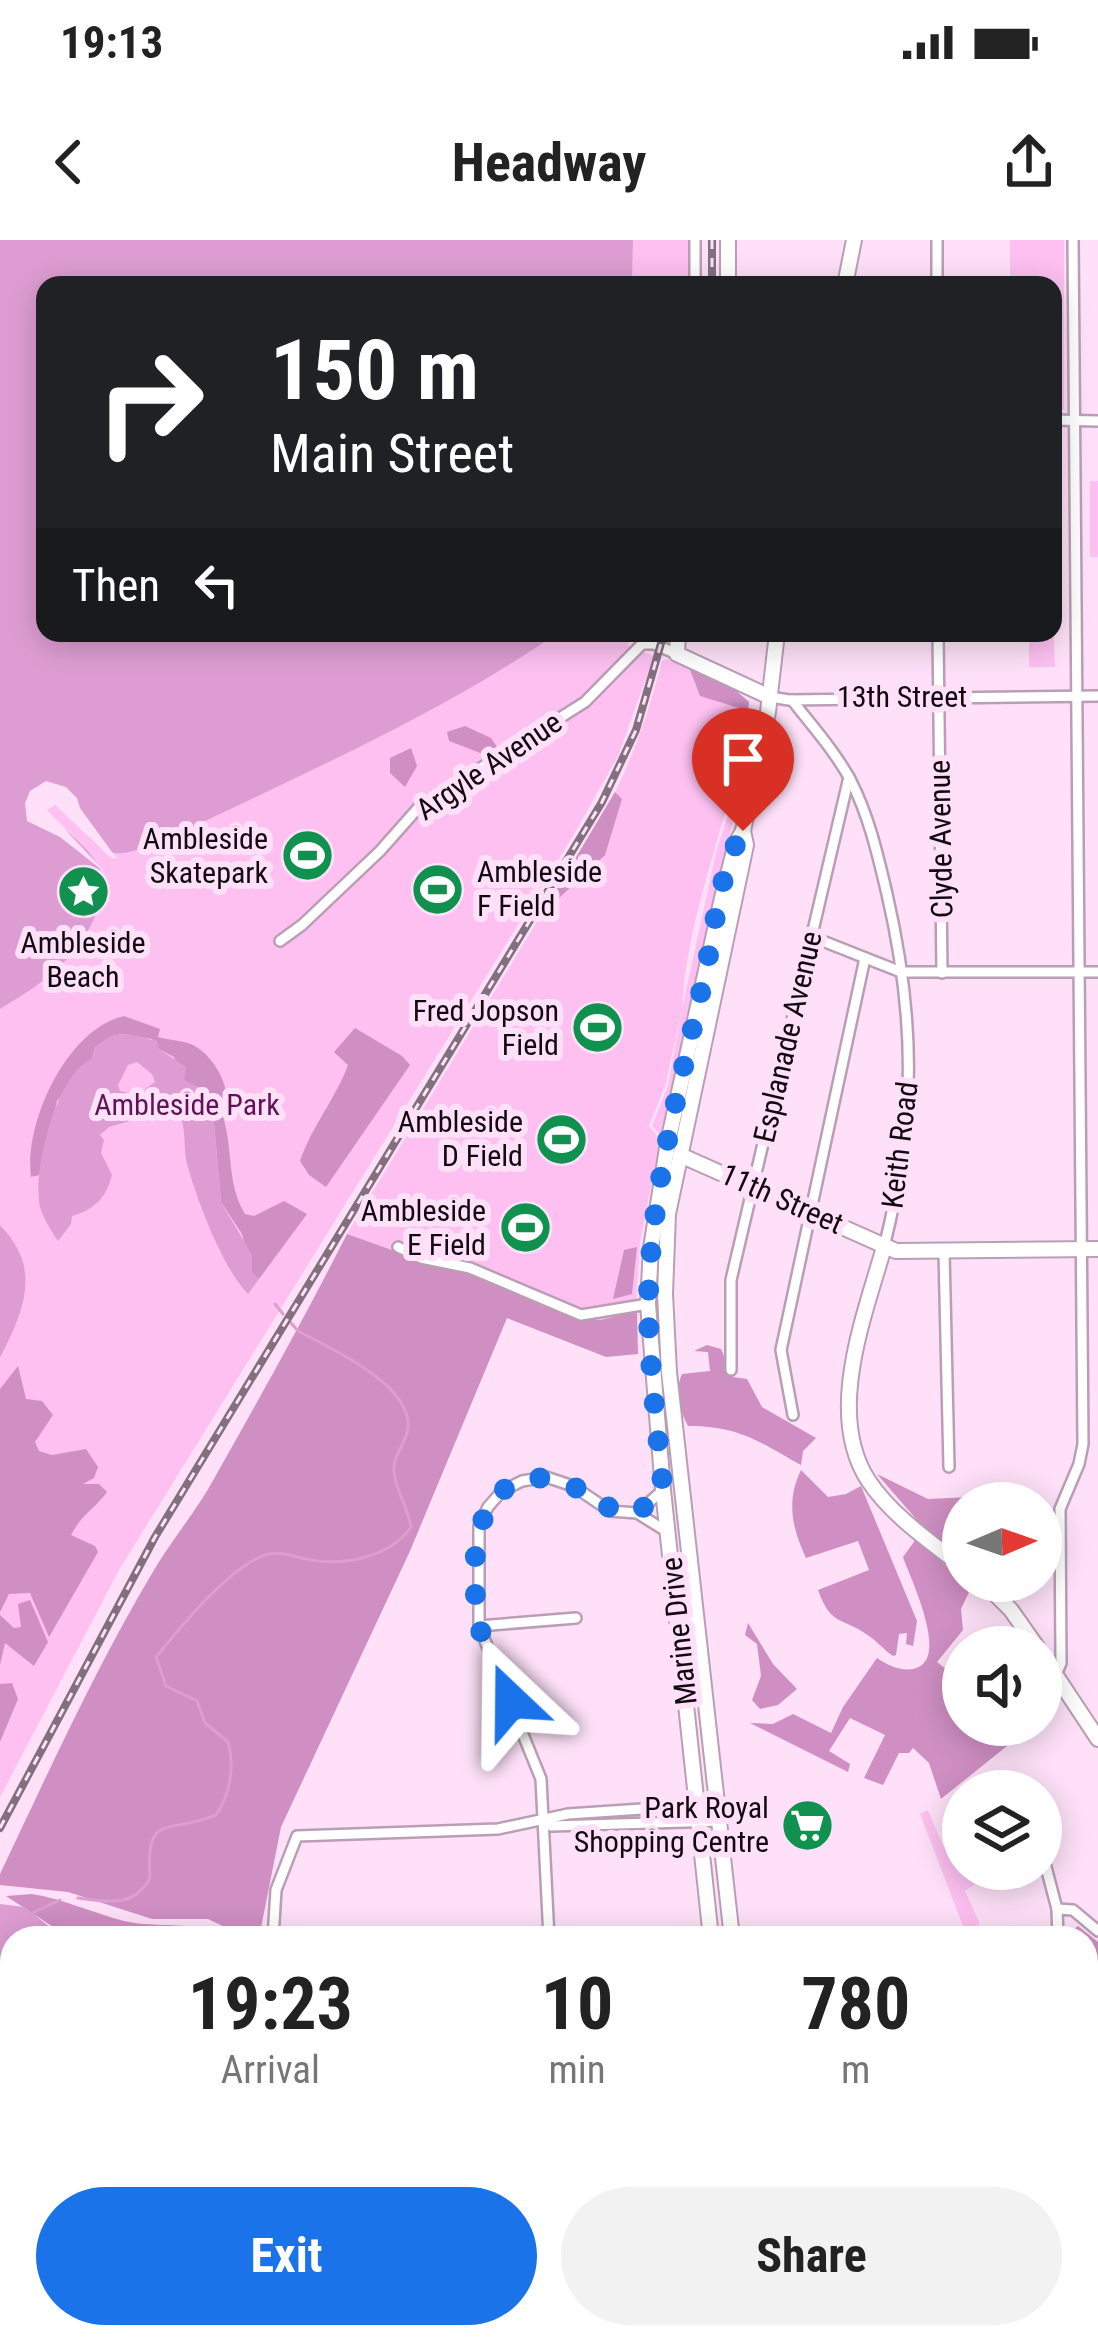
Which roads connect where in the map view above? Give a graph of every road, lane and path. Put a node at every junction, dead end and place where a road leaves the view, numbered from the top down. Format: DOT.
graph roads {
  1 [pos="695,240"];
  2 [pos="728,240"];
  3 [pos="854,240"];
  4 [pos="937,240"];
  5 [pos="1072,240"];
  6 [pos="695,276"];
  7 [pos="728,276"];
  8 [pos="847,276"];
  9 [pos="937,276"];
  10 [pos="1062,420"];
  11 [pos="1075,421"];
  12 [pos="1098,421"];
  13 [pos="678,642"];
  14 [pos="776,642"];
  15 [pos="938,642"];
  16 [pos="645,643"];
  17 [pos="677,654"];
  18 [pos="1075,696"];
  19 [pos="1098,696"];
  20 [pos="770,697"];
  21 [pos="939,697"];
  22 [pos="792,700"];
  23 [pos="849,777"];
  24 [pos="743,831"];
  25 [pos="810,936"];
  26 [pos="280,941"];
  27 [pos="865,958"];
  28 [pos="901,972"];
  29 [pos="1078,972"];
  30 [pos="1098,972"];
  31 [pos="942,973"];
  32 [pos="680,1155"];
  33 [pos="754,1186"];
  34 [pos="808,1210"];
  35 [pos="884,1246"];
  36 [pos="398,1247"];
  37 [pos="1098,1249"];
  38 [pos="1081,1250"];
  39 [pos="944,1252"];
  40 [pos="648,1304"];
  41 [pos="665,1316"];
  42 [pos="731,1370"];
  43 [pos="793,1415"];
  44 [pos="949,1467"];
  45 [pos="663,1490"];
  46 [pos="637,1513"];
  47 [pos="668,1533"];
  48 [pos="942,1550"];
  49 [pos="1003,1602"];
  50 [pos="576,1618"];
  51 [pos="479,1626"];
  52 [pos="1022,1626"];
  53 [pos="1060,1626"];
  54 [pos="1062,1684"];
  55 [pos="1098,1738"];
  56 [pos="716,1804"];
  57 [pos="698,1813"];
  58 [pos="718,1821"];
  59 [pos="542,1822"];
  60 [pos="1052,1890"];
  61 [pos="1057,1909"];
  62 [pos="274,1926"];
  63 [pos="548,1926"];
  64 [pos="710,1926"];
  65 [pos="731,1926"];
  66 [pos="1058,1926"];
  67 [pos="1092,1926"];
  1 -- 6 [label="street"];
  2 -- 7 [label="main road"];
  3 -- 8 [label="main road"];
  4 -- 9 [label="street"];
  5 -- 11 [label="street"];
  10 -- 11 [label="street"];
  11 -- 12 [label="street"];
  11 -- 18 [label="street"];
  13 -- 17 [label="main road"];
  14 -- 20 [label="main road, Marine Drive"];
  15 -- 21 [label="street, Clyde Avenue"];
  16 -- 17 [label="street, 13th Street"];
  16 -- 26 [label="street, Argyle Avenue"];
  17 -- 20 [label="main road, 13th Street"];
  18 -- 19 [label="street, 13th Street"];
  18 -- 21 [label="street, 13th Street"];
  18 -- 29 [label="street"];
  20 -- 22 [label="street, 13th Street"];
  20 -- 24 [label="main road, Marine Drive"];
  21 -- 22 [label="street, 13th Street"];
  21 -- 31 [label="street, Clyde Avenue"];
  22 -- 23 [label="street, Keith Road"];
  23 -- 25 [label="street, Esplanade Avenue"];
  23 -- 28 [label="street, Keith Road"];
  24 -- 32 [label="main road, Marine Drive"];
  24 -- 40 [label="main road, Marine Drive"];
  25 -- 27 [label="street"];
  25 -- 33 [label="street, Esplanade Avenue"];
  27 -- 28 [label="street"];
  27 -- 34 [label="street"];
  28 -- 31 [label="street"];
  28 -- 35 [label="street, Keith Road"];
  29 -- 30 [label="street"];
  29 -- 31 [label="street"];
  29 -- 38 [label="street"];
  32 -- 33 [label="main road, 11th Street"];
  32 -- 41 [label="main road, Marine Drive"];
  33 -- 34 [label="main road, 11th Street"];
  33 -- 42 [label="street, Esplanade Avenue"];
  34 -- 35 [label="main road, 11th Street"];
  34 -- 43 [label="street"];
  35 -- 39 [label="main road, 11th Street"];
  35 -- 48 [label="main road, Keith Road"];
  36 -- 40 [label="street"];
  37 -- 38 [label="main road, 11th Street"];
  38 -- 39 [label="main road, 11th Street"];
  38 -- 53 [label="street"];
  39 -- 44 [label="street"];
  40 -- 41 [label="main road"];
  40 -- 45 [label="main road, Marine Drive"];
  41 -- 56 [label="main road, Marine Drive"];
  45 -- 46 [label="street"];
  45 -- 47 [label="main road, Marine Drive"];
  46 -- 47 [label="street"];
  46 -- 51 [label="street"];
  47 -- 57 [label="main road, Marine Drive"];
  49 -- 52 [label="main road"];
  50 -- 51 [label="street"];
  51 -- 59 [label="street"];
  54 -- 55 [label="main road"];
  56 -- 57 [label="street"];
  56 -- 58 [label="main road, Marine Drive"];
  57 -- 58 [label="street"];
  57 -- 59 [label="street"];
  57 -- 64 [label="main road, Marine Drive"];
  58 -- 65 [label="main road, Marine Drive"];
  59 -- 62 [label="street"];
  59 -- 63 [label="street"];
  60 -- 61 [label="street"];
  61 -- 66 [label="street"];
  61 -- 67 [label="street"];
}
